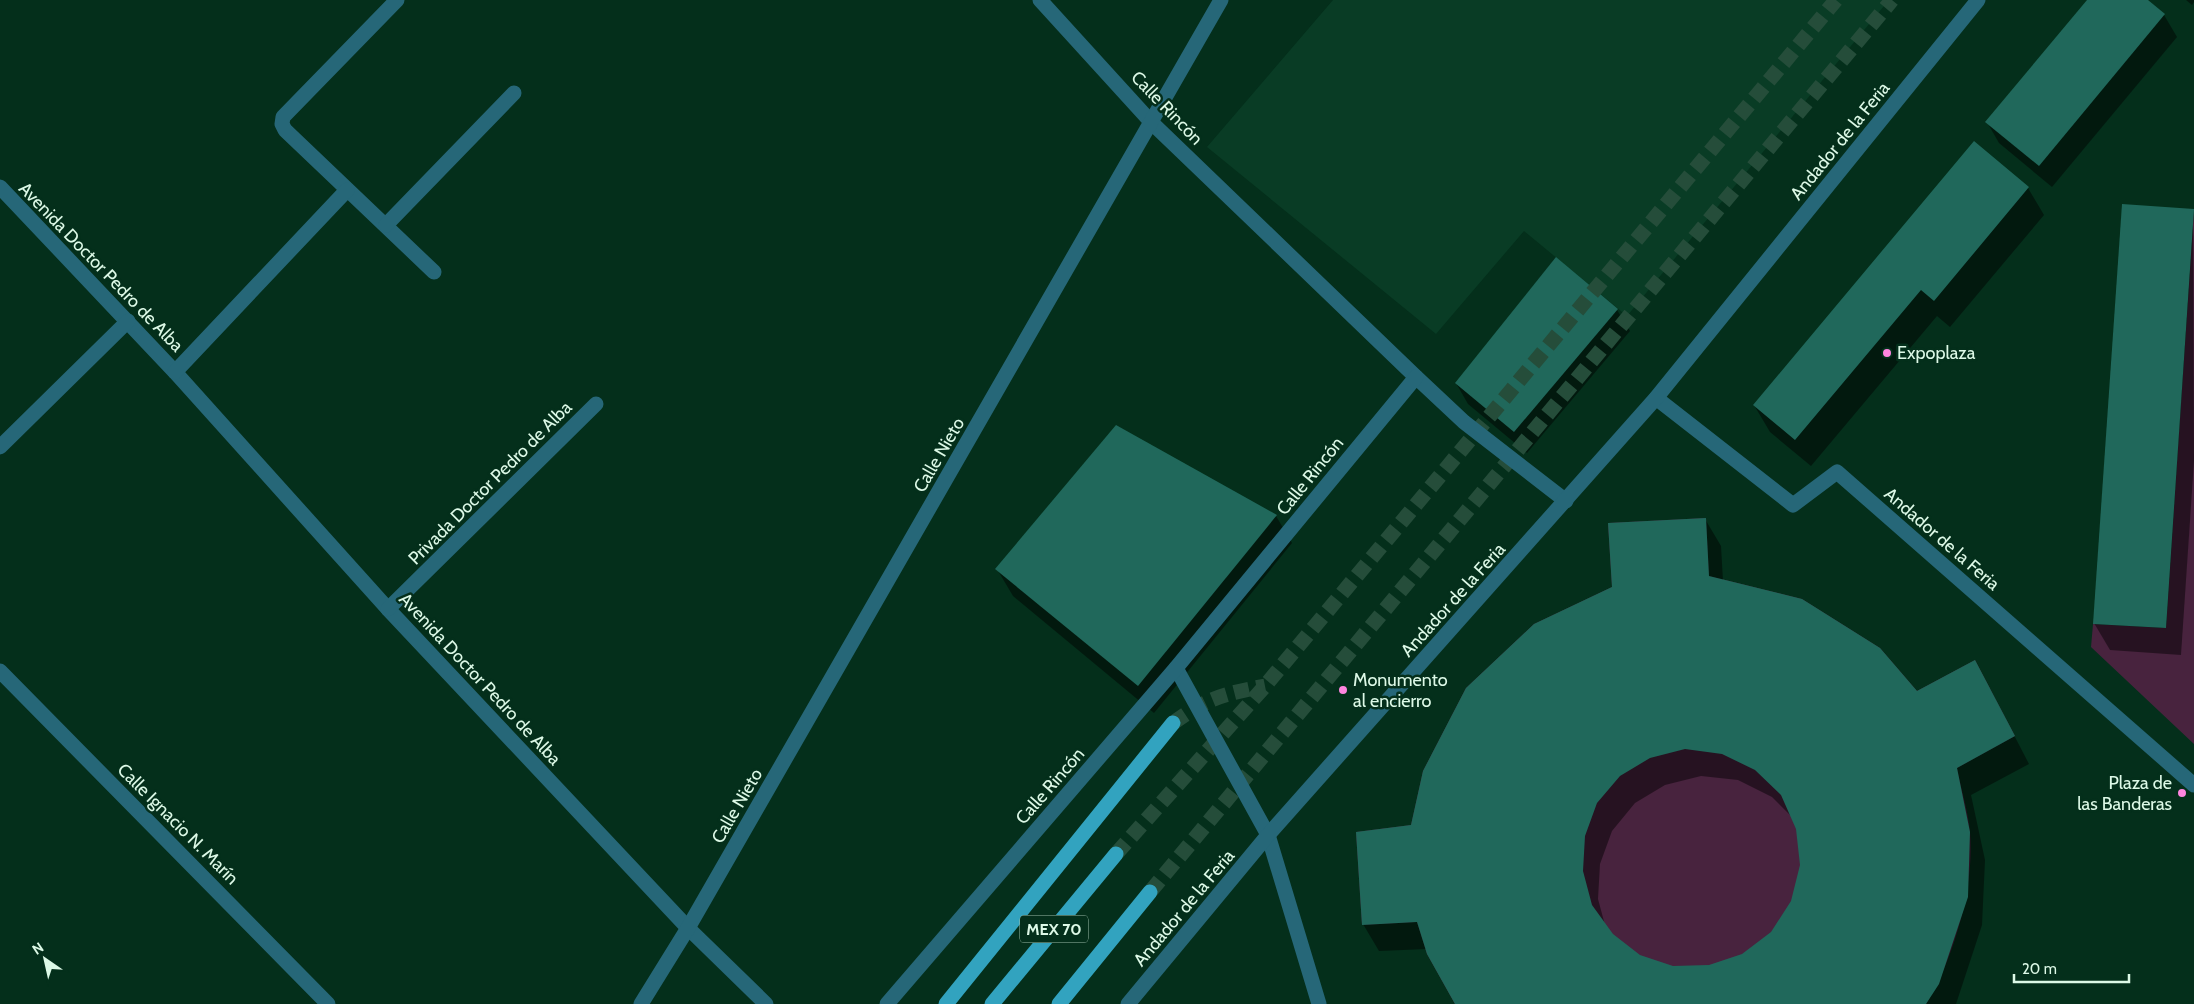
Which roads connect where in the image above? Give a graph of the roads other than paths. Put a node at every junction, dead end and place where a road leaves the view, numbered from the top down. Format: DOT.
graph roads {
  1 [pos="397,0"];
  2 [pos="1040,0"];
  3 [pos="1221,0"];
  4 [pos="1978,0"];
  5 [pos="514,93"];
  6 [pos="1152,123"];
  7 [pos="0,187"];
  8 [pos="347,190"];
  9 [pos="386,226"];
  10 [pos="434,272"];
  11 [pos="128,321"];
  12 [pos="176,372"];
  13 [pos="1416,377"];
  14 [pos="1656,398"];
  15 [pos="596,404"];
  16 [pos="0,447"];
  17 [pos="1566,501"];
  18 [pos="388,609"];
  19 [pos="1176,668"];
  20 [pos="0,671"];
  21 [pos="1173,723"];
  22 [pos="2194,785"];
  23 [pos="1268,835"];
  24 [pos="1116,854"];
  25 [pos="1150,892"];
  26 [pos="688,928"];
  27 [pos="328,1004"];
  28 [pos="641,1004"];
  29 [pos="766,1004"];
  30 [pos="887,1004"];
  31 [pos="946,1004"];
  32 [pos="992,1004"];
  33 [pos="1059,1004"];
  34 [pos="1128,1004"];
  35 [pos="1319,1004"];
  1 -- 8 [label="street"];
  2 -- 6 [label="street, Calle Rincón"];
  3 -- 6 [label="street, Calle Nieto"];
  4 -- 14 [label="street, Andador de la Feria"];
  5 -- 9 [label="street"];
  6 -- 13 [label="street, Calle Rincón"];
  6 -- 26 [label="street, Calle Nieto"];
  7 -- 11 [label="street, Avenida Doctor Pedro de Alba"];
  8 -- 9 [label="street"];
  8 -- 12 [label="street, Avenida Doctor Pedro de Alba"];
  9 -- 10 [label="street"];
  11 -- 12 [label="street, Avenida Doctor Pedro de Alba"];
  11 -- 16 [label="street"];
  12 -- 18 [label="street, Avenida Doctor Pedro de Alba"];
  13 -- 17 [label="street"];
  13 -- 19 [label="street, Calle Rincón"];
  14 -- 17 [label="street, Andador de la Feria"];
  14 -- 22 [label="street, Andador de la Feria"];
  15 -- 18 [label="street, Privada Doctor Pedro de Alba"];
  17 -- 23 [label="street, Andador de la Feria"];
  18 -- 26 [label="street, Avenida Doctor Pedro de Alba"];
  19 -- 23 [label="street"];
  19 -- 30 [label="street, Calle Rincón"];
  20 -- 27 [label="street, Calle Ignacio N. Marín"];
  21 -- 31 [label="main road"];
  23 -- 34 [label="street, Andador de la Feria"];
  23 -- 35 [label="street"];
  24 -- 32 [label="main road, MEX 70"];
  25 -- 33 [label="main road, MEX 70"];
  26 -- 28 [label="street, Calle Nieto"];
  26 -- 29 [label="street, Avenida Doctor Pedro de Alba"];
}
